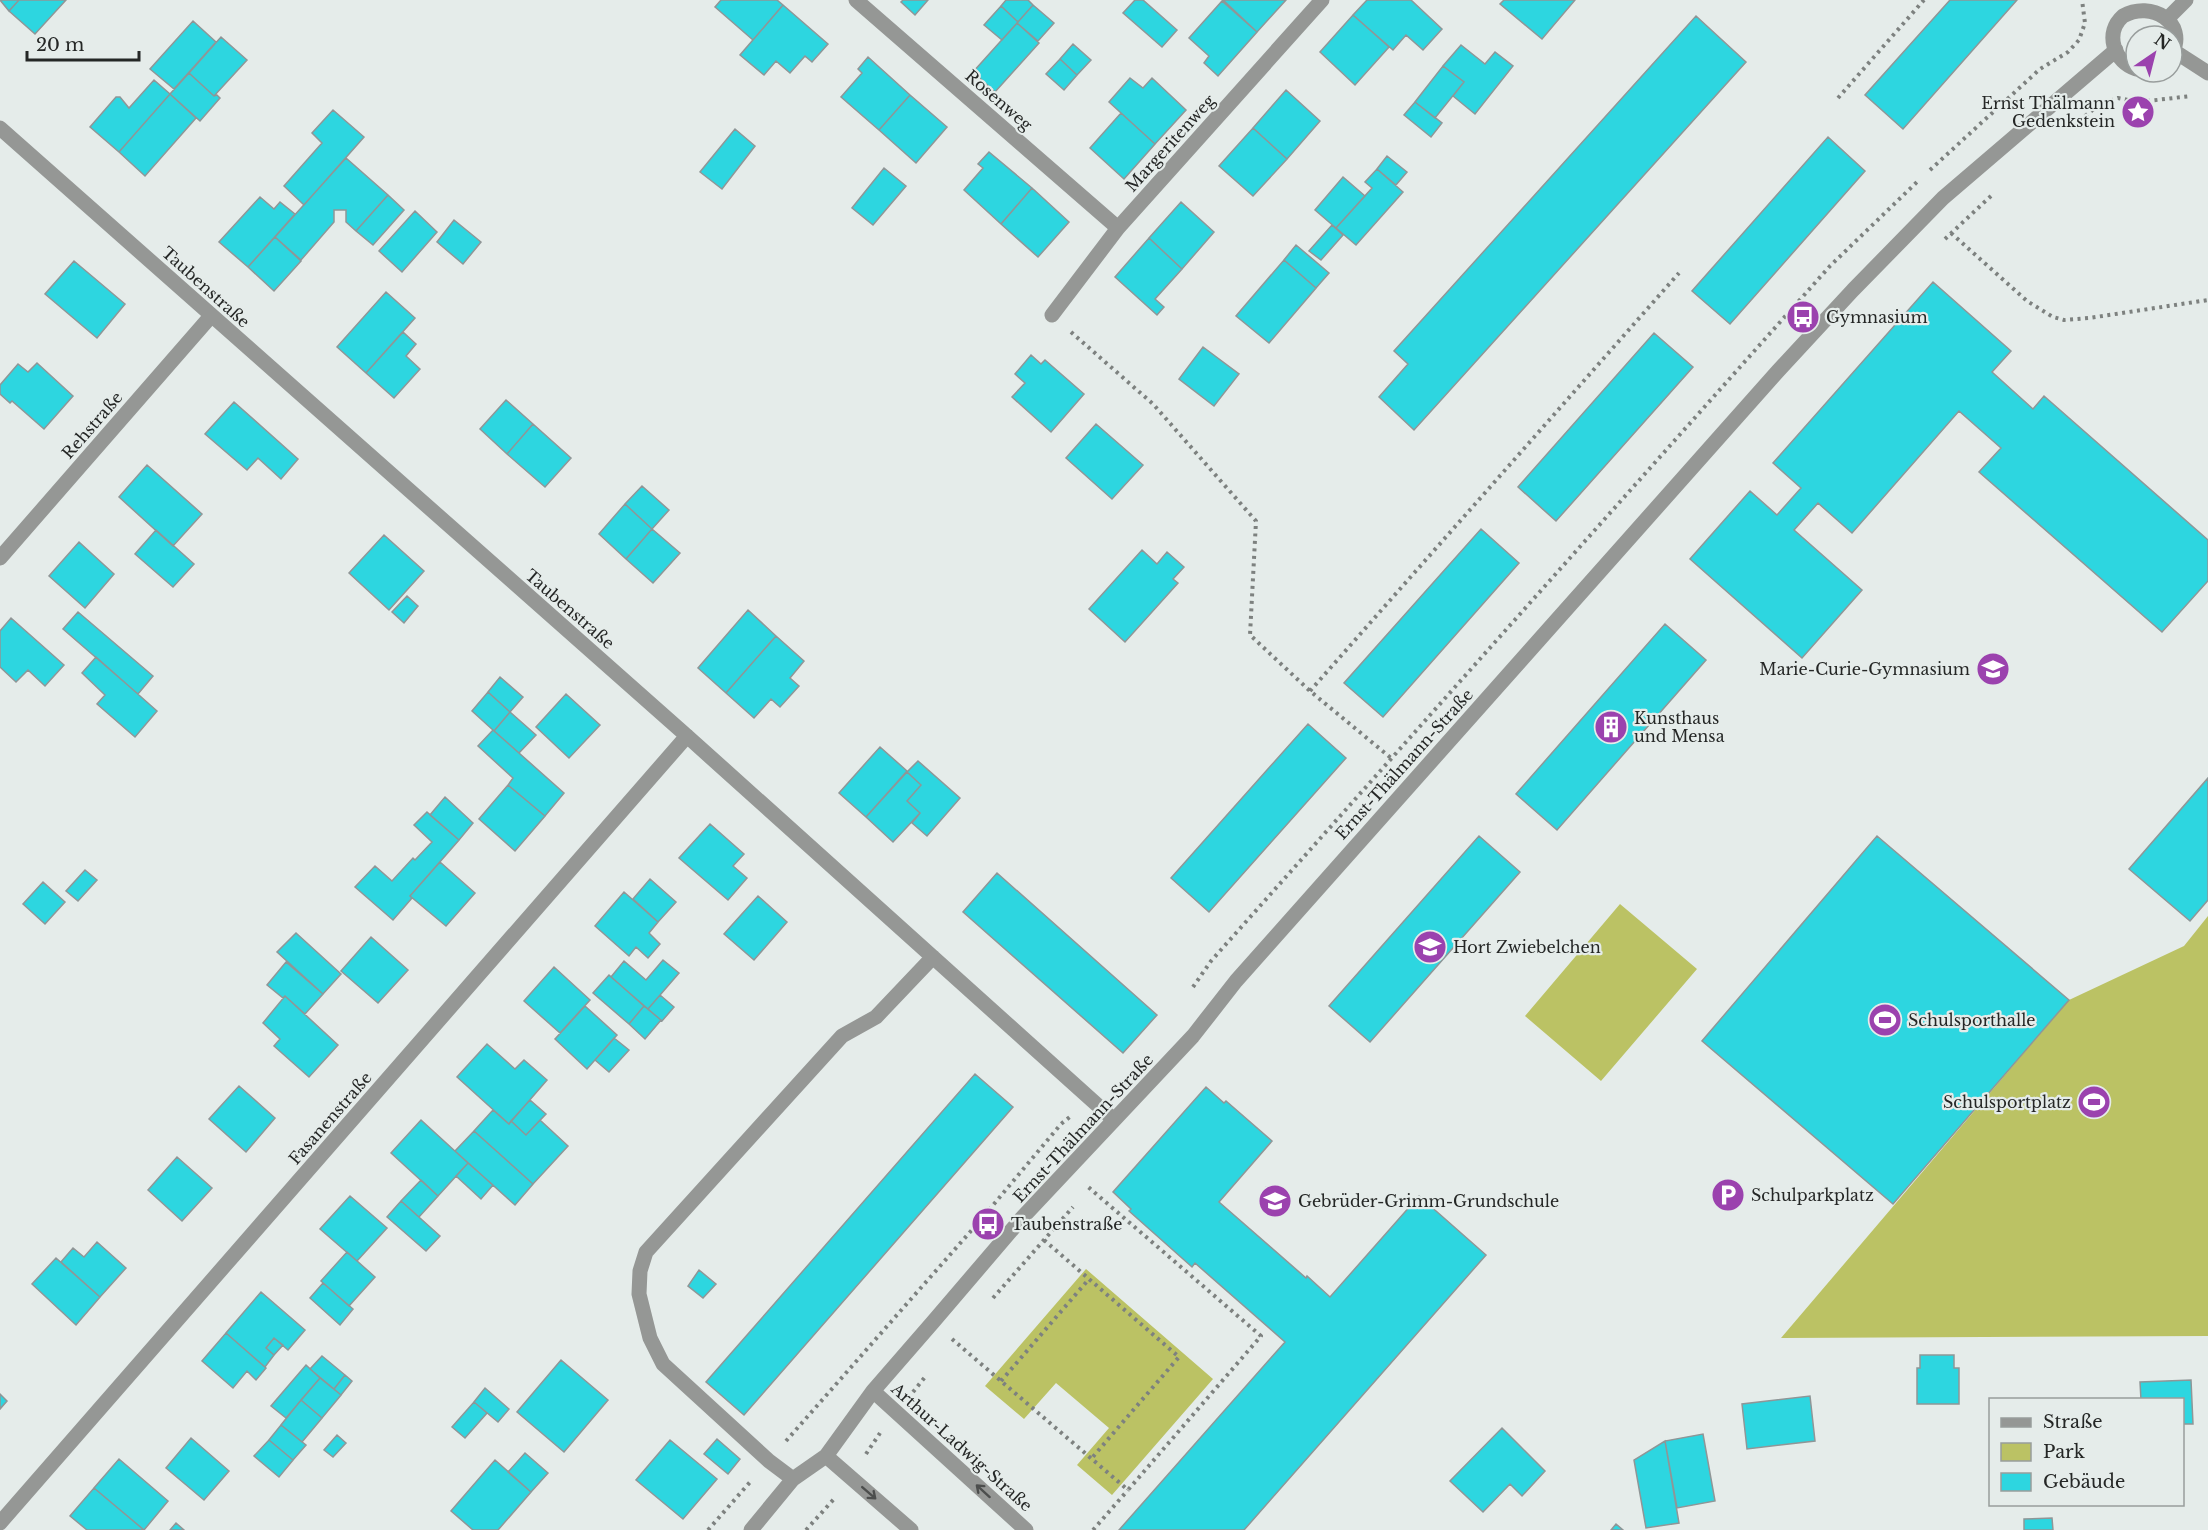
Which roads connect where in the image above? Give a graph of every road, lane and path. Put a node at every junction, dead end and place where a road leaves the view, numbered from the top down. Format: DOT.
graph roads {
  1 [pos="856,0"];
  2 [pos="1322,0"];
  3 [pos="1924,0"];
  4 [pos="2082,0"];
  5 [pos="2186,0"];
  6 [pos="2126,5"];
  7 [pos="2168,18"];
  8 [pos="2172,24"];
  9 [pos="2116,50"];
  10 [pos="2062,55"];
  11 [pos="2184,59"];
  12 [pos="2124,63"];
  13 [pos="2208,73"];
  14 [pos="2193,96"];
  15 [pos="1838,99"];
  16 [pos="2082,118"];
  17 [pos="0,128"];
  18 [pos="1995,193"];
  19 [pos="1118,228"];
  20 [pos="1951,233"];
  21 [pos="1944,240"];
  22 [pos="1679,273"];
  23 [pos="2208,300"];
  24 [pos="1052,315"];
  25 [pos="211,316"];
  26 [pos="0,558"];
  27 [pos="1310,691"];
  28 [pos="687,736"];
  29 [pos="1391,758"];
  30 [pos="933,957"];
  31 [pos="1114,1120"];
  32 [pos="1068,1169"];
  33 [pos="1098,1180"];
  34 [pos="1090,1189"];
  35 [pos="1082,1197"];
  36 [pos="1074,1206"];
  37 [pos="1021,1219"];
  38 [pos="1044,1240"];
  39 [pos="1089,1279"];
  40 [pos="992,1299"];
  41 [pos="933,1322"];
  42 [pos="962,1333"];
  43 [pos="955,1341"];
  44 [pos="947,1350"];
  45 [pos="932,1368"];
  46 [pos="1001,1381"];
  47 [pos="873,1391"];
  48 [pos="895,1413"];
  49 [pos="826,1456"];
  50 [pos="1091,1459"];
  51 [pos="851,1477"];
  52 [pos="793,1479"];
  53 [pos="1128,1490"];
  54 [pos="0,1523"];
  55 [pos="751,1530"];
  56 [pos="806,1530"];
  57 [pos="911,1530"];
  58 [pos="1026,1530"];
  59 [pos="1093,1530"];
  1 -- 19 [label="street, Rosenweg"];
  2 -- 19 [label="street, Margeritenweg"];
  3 -- 15 [label="path"];
  4 -- 10 [label="path"];
  5 -- 7 [label="street"];
  6 -- 7 [label="street"];
  6 -- 9 [label="street"];
  7 -- 8 [label="street"];
  9 -- 12 [label="street"];
  9 -- 31 [label="street, Ernst-Thälmann-Straße"];
  11 -- 13 [label="street"];
  14 -- 16 [label="path"];
  17 -- 25 [label="street, Taubenstraße"];
  18 -- 20 [label="path"];
  19 -- 24 [label="street, Margeritenweg"];
  20 -- 21 [label="path"];
  20 -- 23 [label="path"];
  22 -- 27 [label="path"];
  24 -- 27 [label="path"];
  25 -- 26 [label="street, Rehstraße"];
  25 -- 28 [label="street, Taubenstraße"];
  27 -- 29 [label="path"];
  28 -- 30 [label="street, Taubenstraße"];
  28 -- 54 [label="street, Fasanenstraße"];
  30 -- 31 [label="street, Taubenstraße"];
  30 -- 52 [label="street"];
  31 -- 32 [label="street, Ernst-Thälmann-Straße"];
  32 -- 34 [label="path"];
  32 -- 37 [label="street, Ernst-Thälmann-Straße"];
  33 -- 34 [label="path"];
  34 -- 35 [label="path"];
  34 -- 53 [label="path"];
  36 -- 38 [label="path"];
  37 -- 38 [label="path"];
  37 -- 41 [label="street, Ernst-Thälmann-Straße"];
  38 -- 39 [label="path"];
  38 -- 40 [label="path"];
  39 -- 46 [label="path"];
  39 -- 50 [label="path"];
  41 -- 43 [label="path"];
  41 -- 47 [label="street, Ernst-Thälmann-Straße"];
  42 -- 43 [label="path"];
  43 -- 44 [label="path"];
  43 -- 46 [label="path"];
  45 -- 48 [label="path"];
  46 -- 50 [label="path"];
  47 -- 48 [label="street, Arthur-Ladwig-Straße"];
  47 -- 49 [label="street, Ernst-Thälmann-Straße"];
  48 -- 51 [label="path"];
  58 -- 48 [label="street, Arthur-Ladwig-Straße, one-way"];
  49 -- 51 [label="street"];
  49 -- 52 [label="street, Ernst-Thälmann-Straße"];
  50 -- 53 [label="path"];
  51 -- 56 [label="path"];
  51 -- 57 [label="street, one-way"];
  52 -- 55 [label="street, Ernst-Thälmann-Straße"];
  53 -- 59 [label="path"];
}
